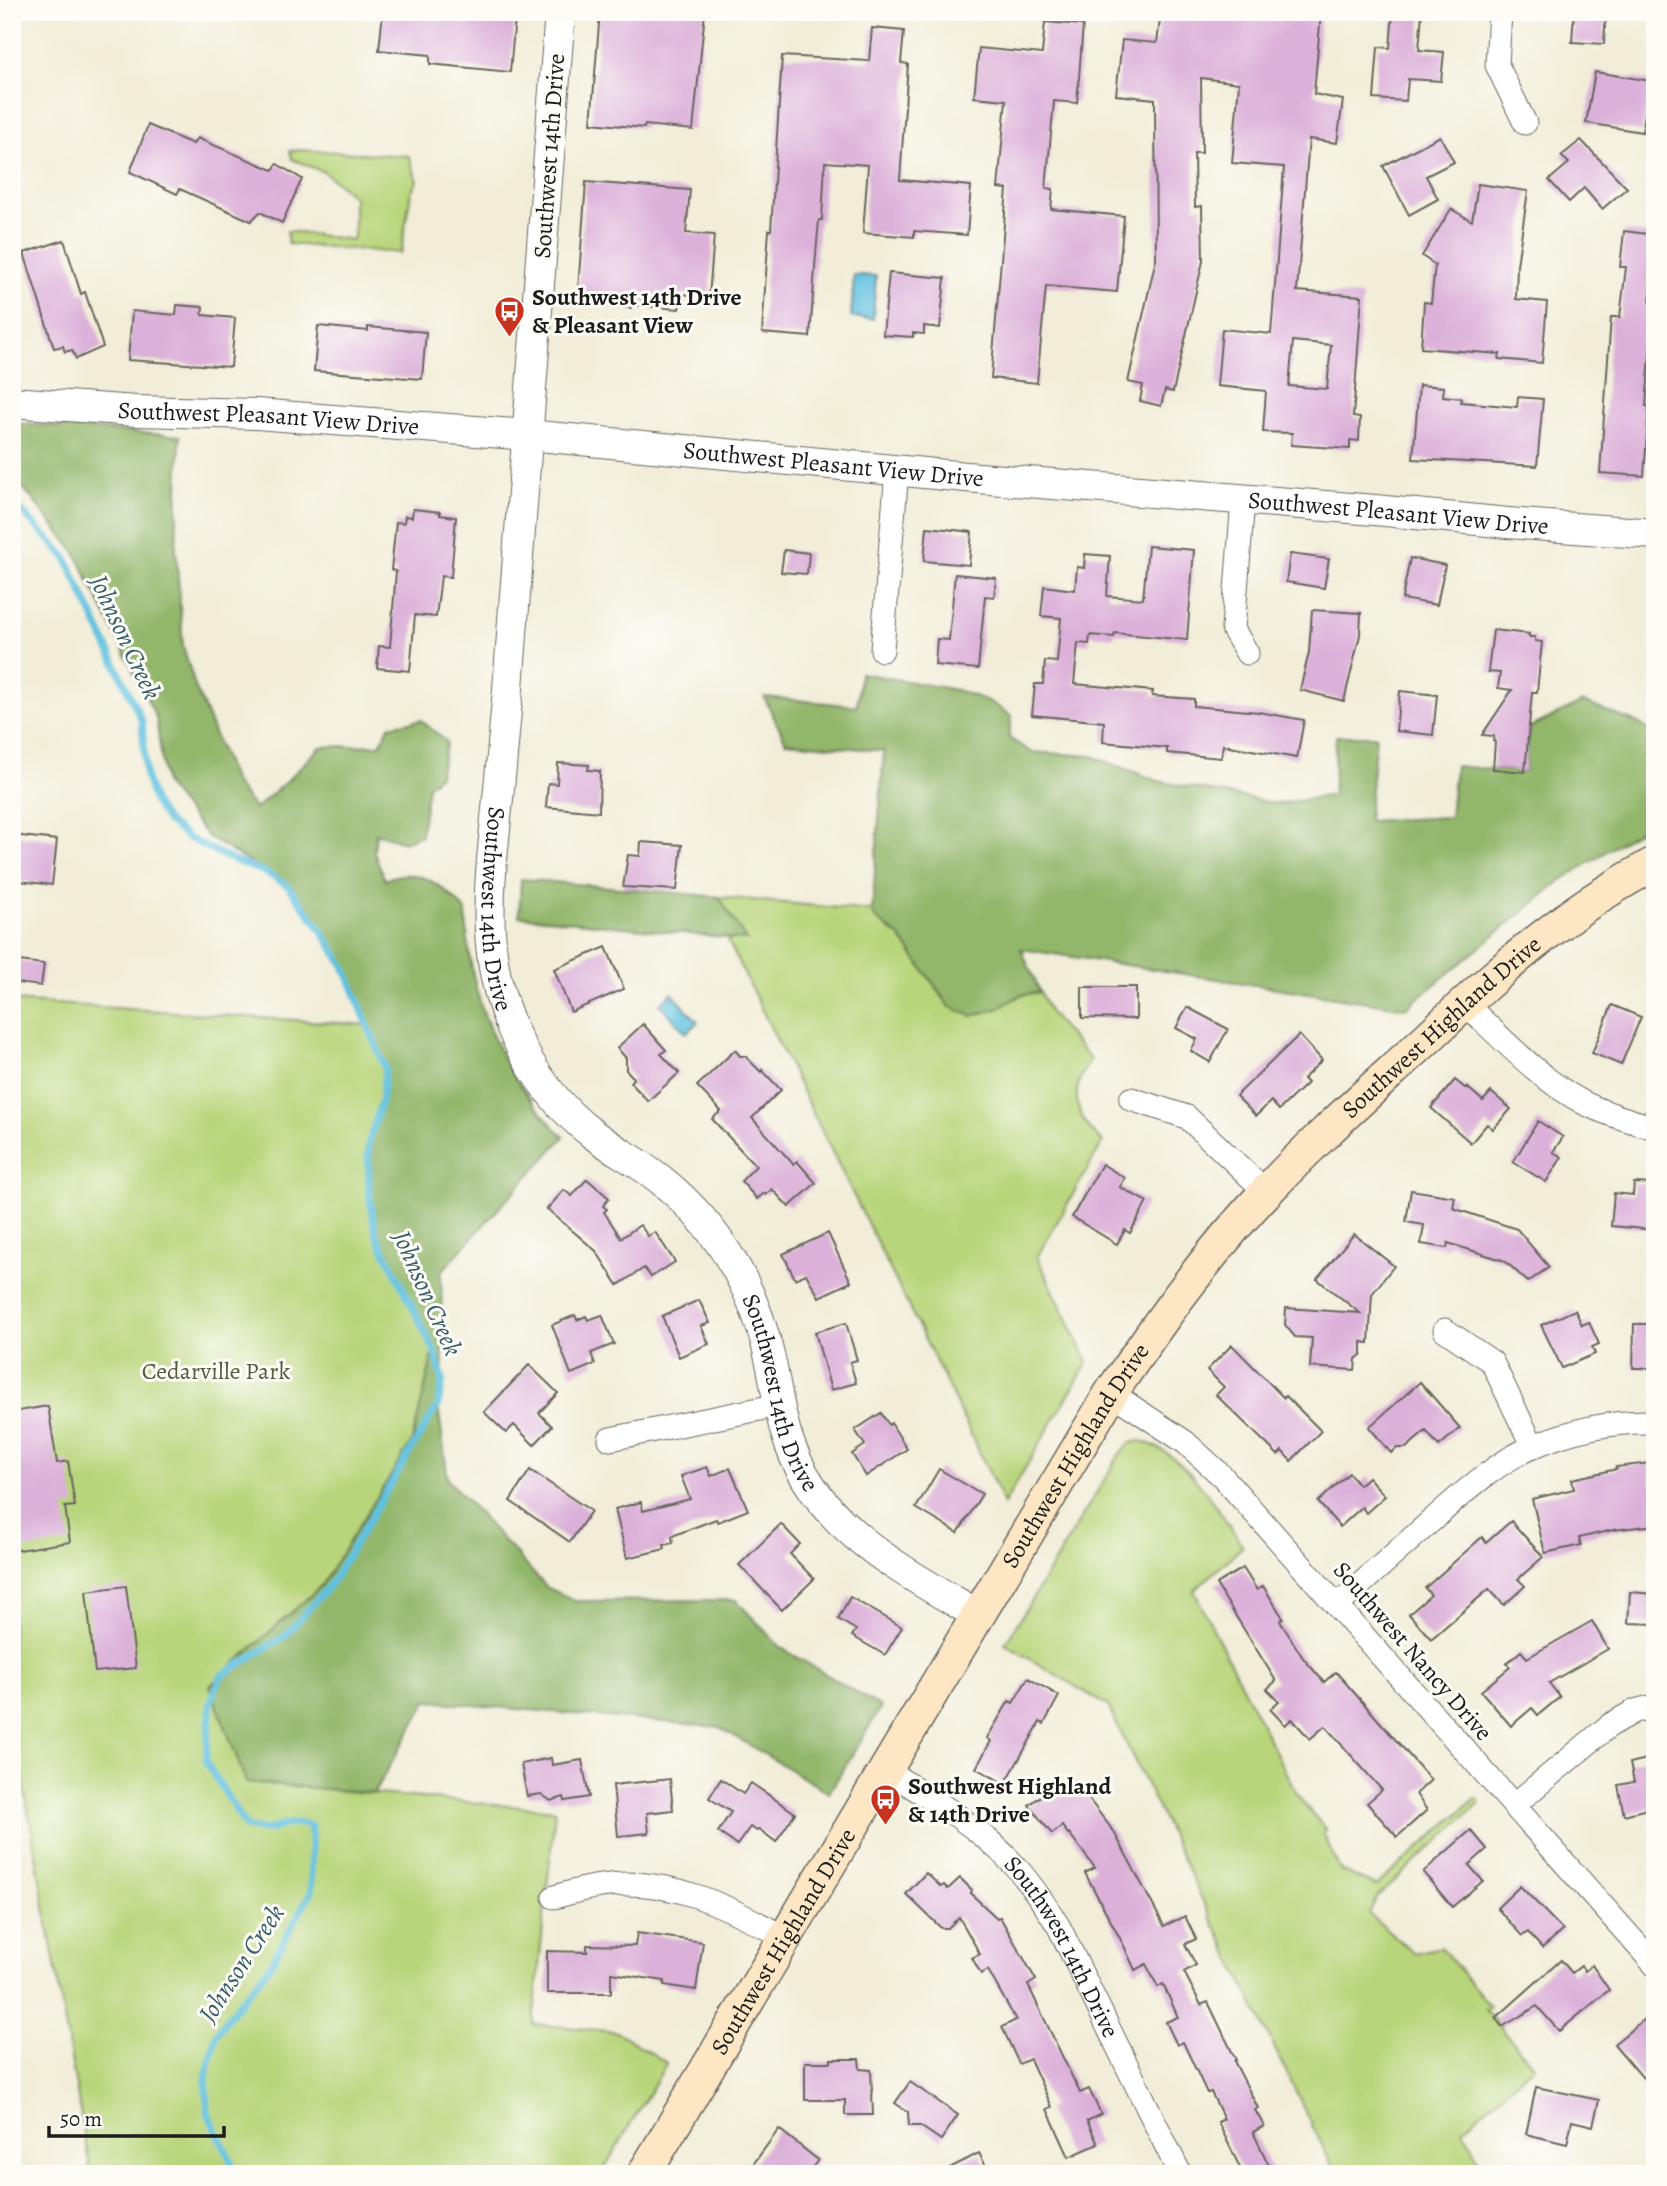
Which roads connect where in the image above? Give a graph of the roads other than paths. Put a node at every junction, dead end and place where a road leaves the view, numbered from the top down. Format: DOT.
graph roads {
  1 [pos="560,12"];
  2 [pos="1500,12"];
  3 [pos="1525,124"];
  4 [pos="12,402"];
  5 [pos="528,435"];
  6 [pos="897,471"];
  7 [pos="1243,500"];
  8 [pos="1655,534"];
  9 [pos="882,649"];
  10 [pos="1247,653"];
  11 [pos="1655,863"];
  12 [pos="1464,1003"];
  13 [pos="1131,1098"];
  14 [pos="1655,1128"];
  15 [pos="1266,1192"];
  16 [pos="1445,1330"];
  17 [pos="1111,1393"];
  18 [pos="779,1405"];
  19 [pos="1655,1422"];
  20 [pos="610,1439"];
  21 [pos="1533,1447"];
  22 [pos="1338,1605"];
  23 [pos="978,1615"];
  24 [pos="1655,1706"];
  25 [pos="885,1770"];
  26 [pos="1514,1805"];
  27 [pos="554,1897"];
  28 [pos="785,1938"];
  29 [pos="1655,1965"];
  30 [pos="644,2174"];
  31 [pos="1180,2174"];
  1 -- 5 [label="street, Southwest 14th Drive"];
  2 -- 3 [label="street"];
  4 -- 5 [label="street, Southwest Pleasant View Drive"];
  5 -- 6 [label="street, Southwest Pleasant View Drive"];
  5 -- 18 [label="street, Southwest 14th Drive"];
  6 -- 7 [label="street, Southwest Pleasant View Drive"];
  6 -- 9 [label="street"];
  7 -- 8 [label="street, Southwest Pleasant View Drive"];
  7 -- 10 [label="street"];
  11 -- 12 [label="main road, Southwest Highland Drive"];
  12 -- 14 [label="street"];
  12 -- 15 [label="main road, Southwest Highland Drive"];
  13 -- 15 [label="street"];
  15 -- 17 [label="main road, Southwest Highland Drive"];
  16 -- 21 [label="street"];
  17 -- 22 [label="street, Southwest Nancy Drive"];
  17 -- 23 [label="main road, Southwest Highland Drive"];
  18 -- 20 [label="street"];
  18 -- 23 [label="street, Southwest 14th Drive"];
  19 -- 21 [label="street"];
  21 -- 22 [label="street"];
  22 -- 26 [label="street, Southwest Nancy Drive"];
  23 -- 25 [label="main road, Southwest Highland Drive"];
  24 -- 26 [label="street"];
  25 -- 28 [label="main road, Southwest Highland Drive"];
  25 -- 31 [label="street, Southwest 14th Drive"];
  26 -- 29 [label="street, Southwest Nancy Drive"];
  27 -- 28 [label="street"];
  28 -- 30 [label="main road, Southwest Highland Drive"];
}
